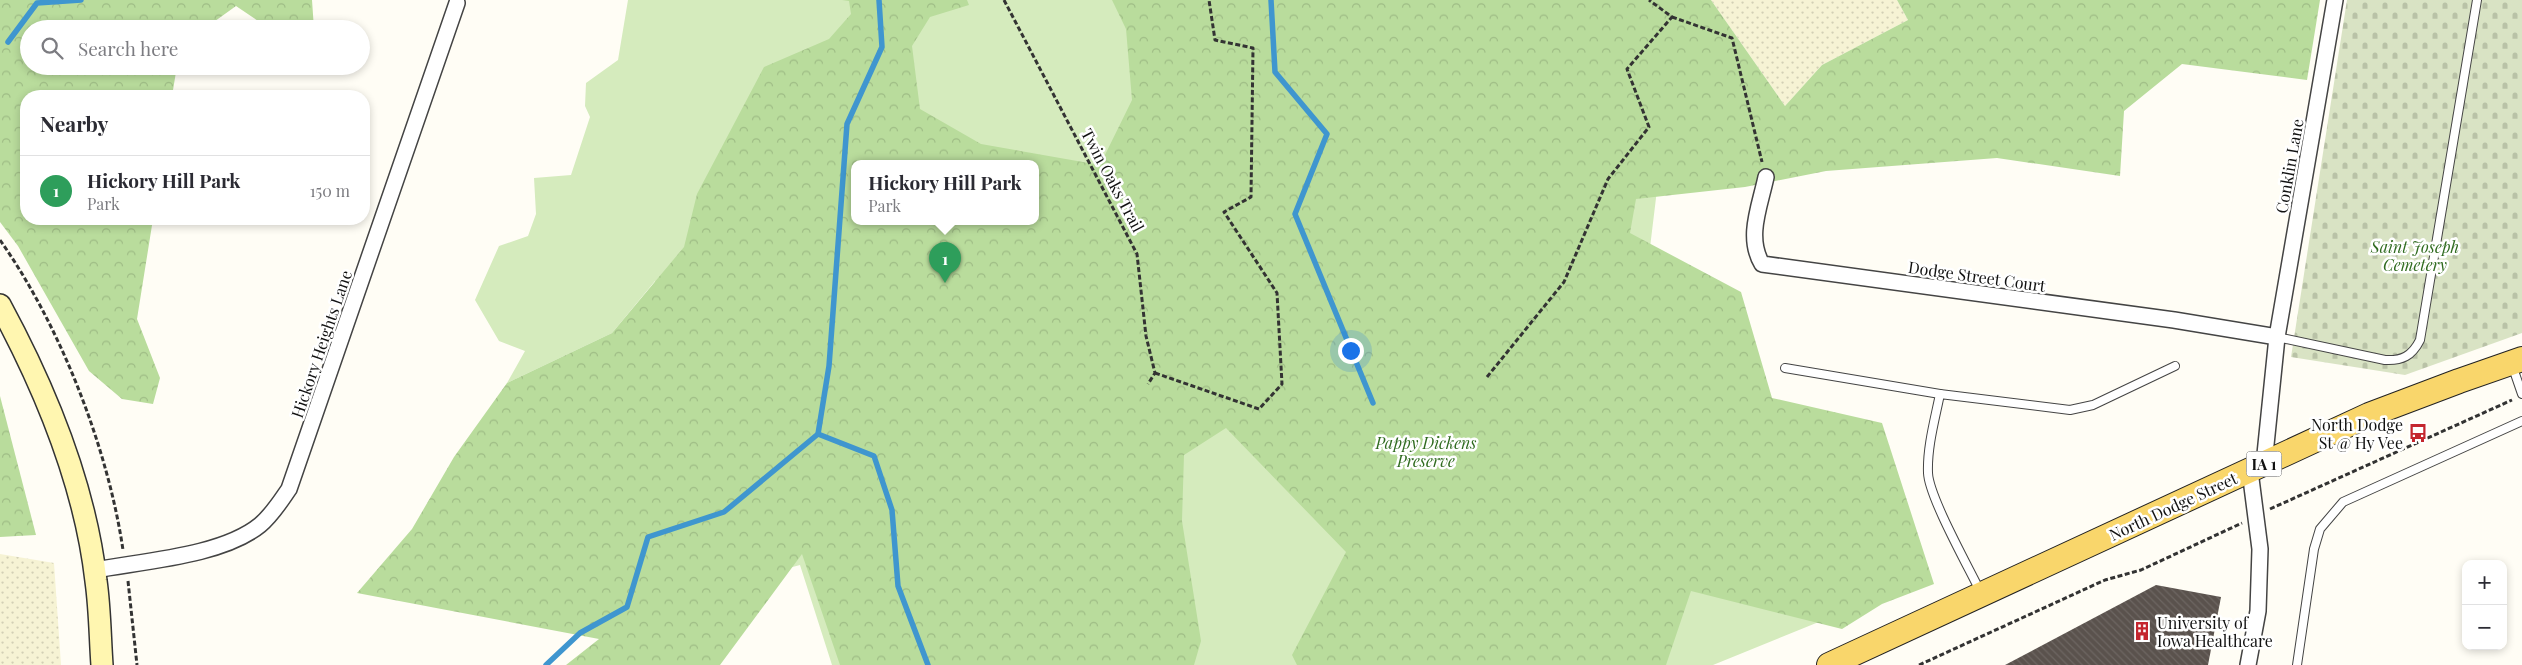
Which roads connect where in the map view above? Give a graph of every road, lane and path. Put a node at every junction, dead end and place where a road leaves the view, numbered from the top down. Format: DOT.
graph roads {
  1 [pos="1004,0"];
  2 [pos="1209,0"];
  3 [pos="1649,0"];
  4 [pos="2335,0"];
  5 [pos="2477,0"];
  6 [pos="457,3"];
  7 [pos="1672,17"];
  8 [pos="1766,177"];
  9 [pos="0,240"];
  10 [pos="0,304"];
  11 [pos="2277,337"];
  12 [pos="2517,361"];
  13 [pos="2175,366"];
  14 [pos="1785,368"];
  15 [pos="1155,373"];
  16 [pos="1487,377"];
  17 [pos="1148,384"];
  18 [pos="1940,394"];
  19 [pos="2522,394"];
  20 [pos="2514,399"];
  21 [pos="2522,421"];
  22 [pos="2257,468"];
  23 [pos="2256,516"];
  24 [pos="126,564"];
  25 [pos="94,570"];
  26 [pos="1982,594"];
  27 [pos="102,665"];
  28 [pos="137,665"];
  29 [pos="1829,665"];
  30 [pos="1919,665"];
  31 [pos="2248,665"];
  32 [pos="2297,665"];
  1 -- 15 [label="path, Twin Oaks Trail"];
  2 -- 15 [label="path"];
  3 -- 7 [label="path"];
  4 -- 11 [label="street, Conklin Lane"];
  5 -- 11 [label="lane"];
  6 -- 24 [label="street, Hickory Heights Lane"];
  7 -- 8 [label="path"];
  7 -- 16 [label="path"];
  8 -- 11 [label="street, Dodge Street Court"];
  9 -- 24 [label="path"];
  10 -- 25 [label="main road"];
  11 -- 22 [label="street, Conklin Lane"];
  12 -- 19 [label="lane"];
  12 -- 22 [label="main road, North Dodge Street / IA 1"];
  13 -- 18 [label="lane"];
  14 -- 18 [label="lane"];
  15 -- 17 [label="path"];
  18 -- 26 [label="lane"];
  20 -- 23 [label="path"];
  21 -- 32 [label="lane"];
  22 -- 23 [label="street, Conklin Lane"];
  22 -- 26 [label="main road, North Dodge Street / IA 1"];
  23 -- 30 [label="path"];
  23 -- 31 [label="street, Conklin Lane"];
  24 -- 25 [label="street, Hickory Heights Lane"];
  24 -- 28 [label="path"];
  25 -- 27 [label="main road"];
  26 -- 29 [label="main road, North Dodge Street / IA 1"];
}
